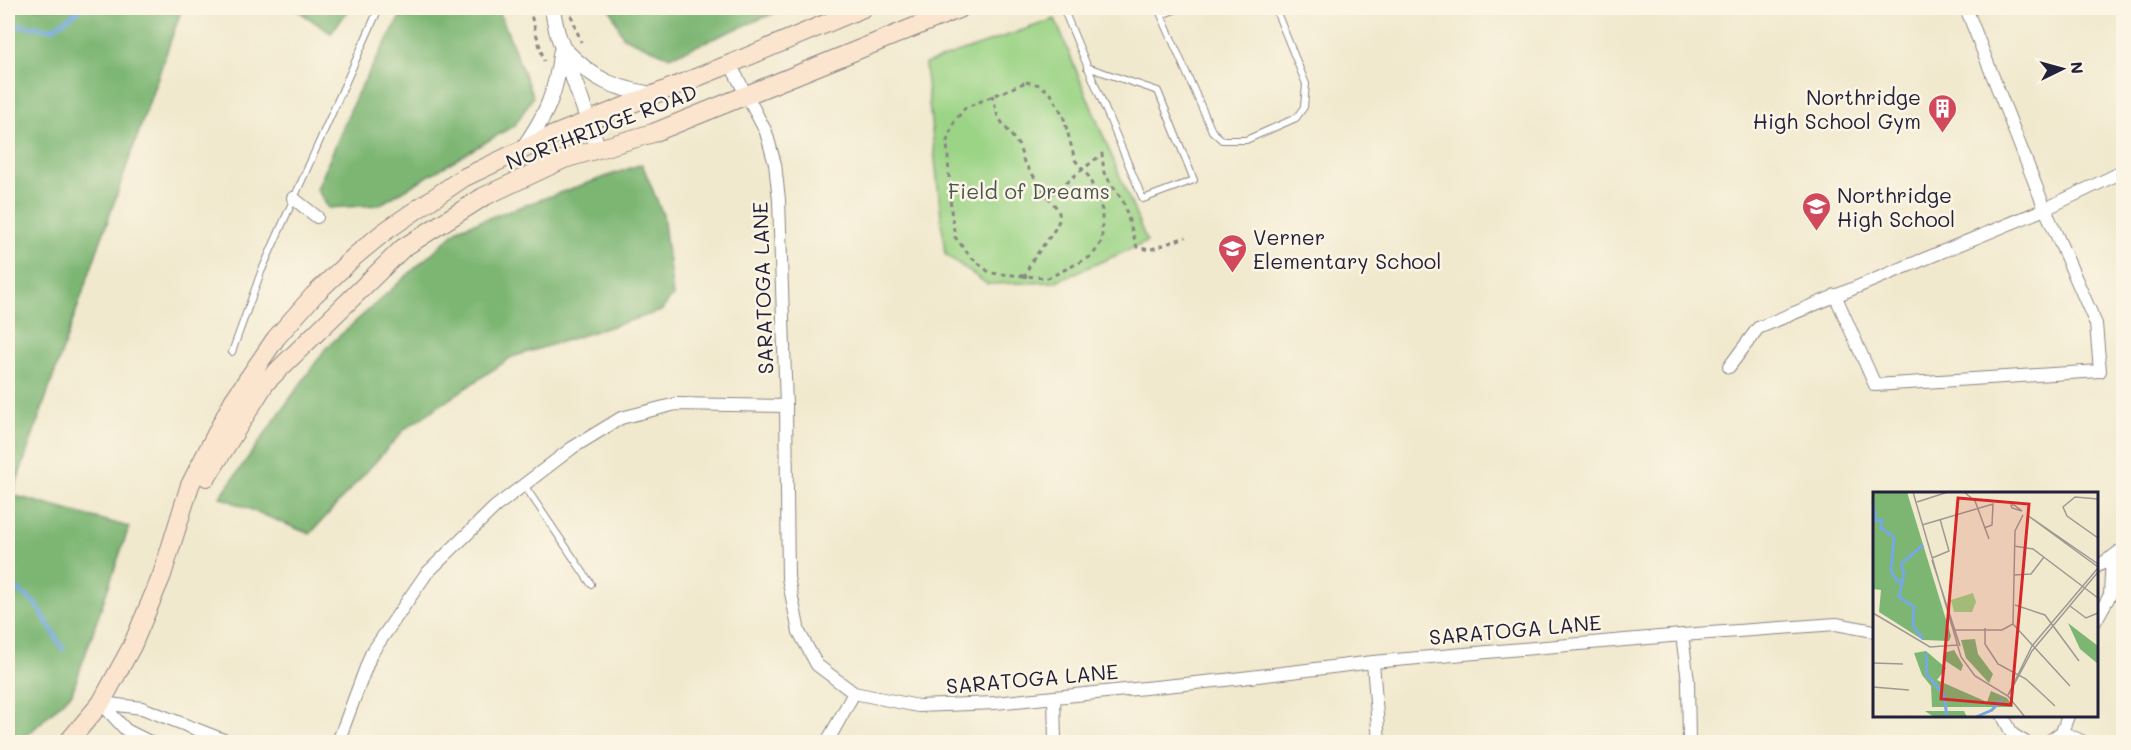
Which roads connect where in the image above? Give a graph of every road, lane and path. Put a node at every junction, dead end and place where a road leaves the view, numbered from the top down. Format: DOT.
graph roads {
  1 [pos="379,8"];
  2 [pos="529,8"];
  3 [pos="552,8"];
  4 [pos="569,8"];
  5 [pos="862,8"];
  6 [pos="961,8"];
  7 [pos="1063,8"];
  8 [pos="1158,8"];
  9 [pos="1180,8"];
  10 [pos="1275,8"];
  11 [pos="1966,8"];
  12 [pos="1161,15"];
  13 [pos="582,45"];
  14 [pos="562,46"];
  15 [pos="730,64"];
  16 [pos="1087,67"];
  17 [pos="546,69"];
  18 [pos="655,94"];
  19 [pos="747,95"];
  20 [pos="992,95"];
  21 [pos="587,122"];
  22 [pos="598,148"];
  23 [pos="522,150"];
  24 [pos="2124,168"];
  25 [pos="1083,169"];
  26 [pos="1048,197"];
  27 [pos="293,198"];
  28 [pos="2045,209"];
  29 [pos="317,218"];
  30 [pos="1186,237"];
  31 [pos="1025,278"];
  32 [pos="1835,295"];
  33 [pos="231,352"];
  34 [pos="1729,368"];
  35 [pos="786,406"];
  36 [pos="225,434"];
  37 [pos="525,485"];
  38 [pos="2124,548"];
  39 [pos="2112,557"];
  40 [pos="2098,566"];
  41 [pos="591,584"];
  42 [pos="2098,618"];
  43 [pos="1873,631"];
  44 [pos="1682,635"];
  45 [pos="1374,662"];
  46 [pos="854,693"];
  47 [pos="1054,697"];
  48 [pos="101,704"];
  49 [pos="2004,717"];
  50 [pos="2068,717"];
  51 [pos="2062,732"];
  52 [pos="69,742"];
  53 [pos="150,742"];
  54 [pos="229,742"];
  55 [pos="338,742"];
  56 [pos="827,742"];
  57 [pos="1055,742"];
  58 [pos="1379,742"];
  59 [pos="1689,742"];
  60 [pos="2021,742"];
  61 [pos="2048,742"];
  62 [pos="2084,742"];
  1 -- 27 [label="lane"];
  2 -- 17 [label="path"];
  3 -- 14 [label="street"];
  4 -- 13 [label="path"];
  5 -- 15 [label="main road, NORTHRIDGE ROAD"];
  6 -- 19 [label="main road, NORTHRIDGE ROAD"];
  7 -- 16 [label="lane"];
  8 -- 12 [label="lane"];
  9 -- 12 [label="lane"];
  10 -- 12 [label="lane"];
  11 -- 28 [label="street"];
  14 -- 18 [label="street"];
  14 -- 21 [label="street"];
  14 -- 23 [label="street"];
  15 -- 18 [label="main road, NORTHRIDGE ROAD"];
  15 -- 19 [label="street, SARATOGA LANE"];
  16 -- 16 [label="lane"];
  18 -- 21 [label="main road, NORTHRIDGE ROAD"];
  19 -- 22 [label="main road, NORTHRIDGE ROAD"];
  19 -- 35 [label="street, SARATOGA LANE"];
  20 -- 25 [label="path"];
  20 -- 26 [label="path"];
  20 -- 31 [label="path"];
  21 -- 22 [label="street"];
  21 -- 23 [label="main road, NORTHRIDGE ROAD"];
  22 -- 36 [label="main road, NORTHRIDGE ROAD"];
  23 -- 36 [label="main road, NORTHRIDGE ROAD"];
  24 -- 28 [label="street"];
  25 -- 26 [label="path"];
  25 -- 30 [label="path"];
  25 -- 31 [label="path"];
  26 -- 31 [label="path"];
  27 -- 29 [label="street"];
  27 -- 33 [label="lane"];
  28 -- 32 [label="street"];
  28 -- 32 [label="street"];
  32 -- 34 [label="street"];
  35 -- 37 [label="street"];
  35 -- 46 [label="street, SARATOGA LANE"];
  36 -- 48 [label="main road, NORTHRIDGE ROAD"];
  37 -- 41 [label="lane"];
  37 -- 55 [label="street"];
  38 -- 39 [label="street"];
  39 -- 40 [label="street"];
  39 -- 42 [label="street"];
  43 -- 44 [label="street, SARATOGA LANE"];
  44 -- 45 [label="street, SARATOGA LANE"];
  44 -- 59 [label="street"];
  45 -- 47 [label="street, SARATOGA LANE"];
  45 -- 58 [label="street"];
  46 -- 47 [label="street, SARATOGA LANE"];
  46 -- 56 [label="street"];
  47 -- 57 [label="street"];
  48 -- 52 [label="main road, NORTHRIDGE ROAD"];
  48 -- 53 [label="street"];
  48 -- 54 [label="street"];
  49 -- 60 [label="street"];
  50 -- 51 [label="street"];
  51 -- 61 [label="street"];
  51 -- 62 [label="street"];
}
